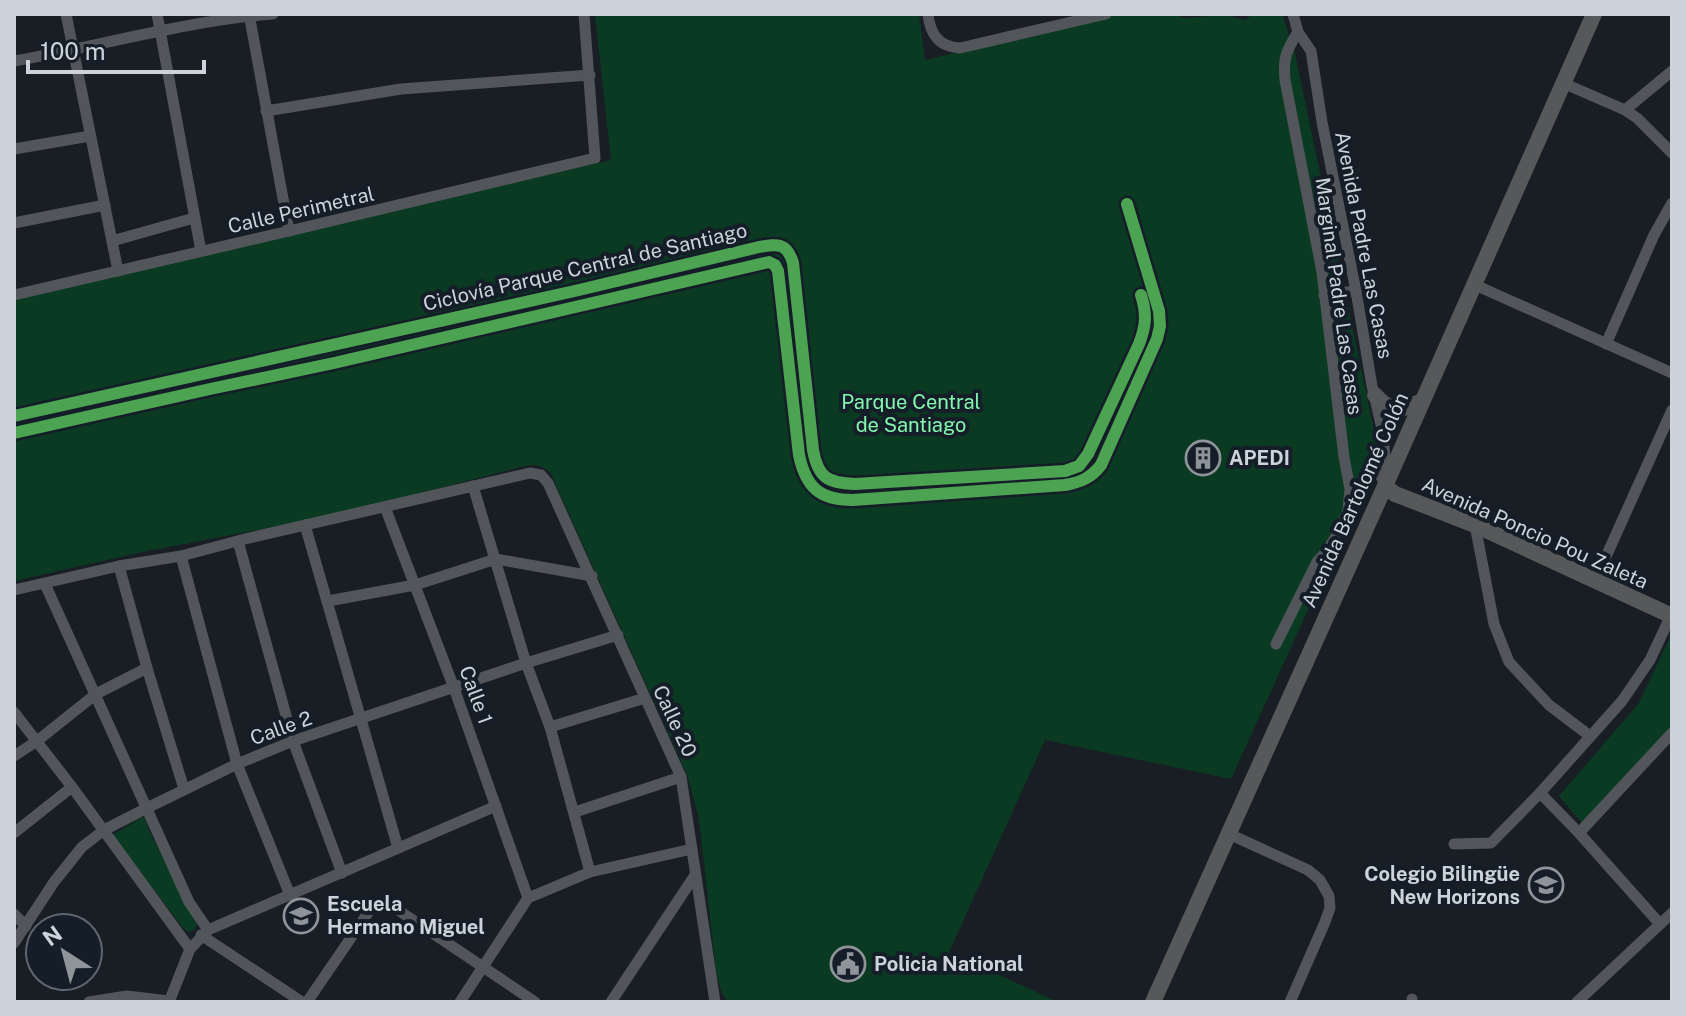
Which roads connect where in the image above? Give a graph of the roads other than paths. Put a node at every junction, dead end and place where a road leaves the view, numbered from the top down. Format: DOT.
graph roads {
  1 [pos="66,14"];
  2 [pos="157,14"];
  3 [pos="273,14"];
  4 [pos="584,14"];
  5 [pos="928,14"];
  6 [pos="1106,14"];
  7 [pos="1293,14"];
  8 [pos="1594,14"];
  9 [pos="249,15"];
  10 [pos="160,30"];
  11 [pos="1298,32"];
  12 [pos="73,50"];
  13 [pos="14,61"];
  14 [pos="1672,71"];
  15 [pos="590,75"];
  16 [pos="1563,83"];
  17 [pos="1625,110"];
  18 [pos="266,111"];
  19 [pos="90,136"];
  20 [pos="14,149"];
  21 [pos="1672,153"];
  22 [pos="1672,203"];
  23 [pos="105,205"];
  24 [pos="194,218"];
  25 [pos="14,223"];
  26 [pos="289,231"];
  27 [pos="112,241"];
  28 [pos="201,251"];
  29 [pos="118,271"];
  30 [pos="1473,284"];
  31 [pos="1356,291"];
  32 [pos="14,295"];
  33 [pos="1324,295"];
  34 [pos="1606,344"];
  35 [pos="1672,373"];
  36 [pos="1375,395"];
  37 [pos="1422,401"];
  38 [pos="1672,410"];
  39 [pos="473,486"];
  40 [pos="1385,486"];
  41 [pos="385,507"];
  42 [pos="305,525"];
  43 [pos="1475,525"];
  44 [pos="1360,538"];
  45 [pos="1333,540"];
  46 [pos="238,541"];
  47 [pos="181,556"];
  48 [pos="496,559"];
  49 [pos="119,566"];
  50 [pos="592,576"];
  51 [pos="1595,581"];
  52 [pos="45,584"];
  53 [pos="415,585"];
  54 [pos="14,590"];
  55 [pos="328,601"];
  56 [pos="1672,615"];
  57 [pos="618,635"];
  58 [pos="1276,644"];
  59 [pos="526,663"];
  60 [pos="147,668"];
  61 [pos="454,688"];
  62 [pos="96,694"];
  63 [pos="645,698"];
  64 [pos="14,712"];
  65 [pos="361,719"];
  66 [pos="550,727"];
  67 [pos="1672,733"];
  68 [pos="1590,736"];
  69 [pos="37,741"];
  70 [pos="293,741"];
  71 [pos="14,756"];
  72 [pos="237,764"];
  73 [pos="681,777"];
  74 [pos="72,787"];
  75 [pos="184,789"];
  76 [pos="1540,793"];
  77 [pos="496,806"];
  78 [pos="147,808"];
  79 [pos="575,812"];
  80 [pos="104,830"];
  81 [pos="14,833"];
  82 [pos="1579,833"];
  83 [pos="1229,834"];
  84 [pos="1454,844"];
  85 [pos="398,848"];
  86 [pos="692,849"];
  87 [pos="590,872"];
  88 [pos="342,873"];
  89 [pos="695,875"];
  90 [pos="290,895"];
  91 [pos="528,898"];
  92 [pos="35,912"];
  93 [pos="1672,913"];
  94 [pos="1660,924"];
  95 [pos="204,932"];
  96 [pos="190,949"];
  97 [pos="484,967"];
  98 [pos="89,1002"];
  99 [pos="169,1002"];
  100 [pos="304,1002"];
  101 [pos="460,1002"];
  102 [pos="535,1002"];
  103 [pos="611,1002"];
  104 [pos="715,1002"];
  105 [pos="1153,1002"];
  106 [pos="1290,1002"];
  107 [pos="1577,1002"];
  1 -- 12 [label="street"];
  2 -- 10 [label="street"];
  3 -- 9 [label="street"];
  4 -- 15 [label="street"];
  5 -- 6 [label="street"];
  7 -- 11 [label="street, Avenida Padre Las Casas"];
  8 -- 16 [label="main road, Avenida Bartolomé Colón"];
  9 -- 10 [label="street"];
  9 -- 18 [label="street"];
  10 -- 12 [label="street"];
  10 -- 24 [label="street"];
  11 -- 31 [label="street, Avenida Padre Las Casas"];
  11 -- 33 [label="street, Marginal Padre Las Casas"];
  12 -- 13 [label="street"];
  12 -- 19 [label="street"];
  14 -- 17 [label="street"];
  15 -- 18 [label="street"];
  15 -- 26 [label="street, Calle Perimetral"];
  16 -- 17 [label="street"];
  16 -- 30 [label="main road, Avenida Bartolomé Colón"];
  17 -- 21 [label="street"];
  18 -- 26 [label="street"];
  19 -- 20 [label="street"];
  19 -- 23 [label="street"];
  22 -- 34 [label="street"];
  23 -- 25 [label="street"];
  23 -- 27 [label="street"];
  24 -- 27 [label="street"];
  24 -- 28 [label="street"];
  26 -- 28 [label="street, Calle Perimetral"];
  27 -- 29 [label="street"];
  28 -- 29 [label="street, Calle Perimetral"];
  29 -- 32 [label="street, Calle Perimetral"];
  30 -- 34 [label="street"];
  30 -- 37 [label="main road, Avenida Bartolomé Colón"];
  31 -- 33 [label="street"];
  31 -- 36 [label="street, Avenida Padre Las Casas"];
  33 -- 45 [label="street, Marginal Padre Las Casas"];
  34 -- 35 [label="street"];
  36 -- 37 [label="main road"];
  36 -- 40 [label="street, Avenida Padre Las Casas"];
  37 -- 40 [label="main road, Avenida Bartolomé Colón"];
  38 -- 51 [label="street"];
  39 -- 41 [label="street"];
  39 -- 48 [label="street"];
  39 -- 50 [label="street, Calle 20"];
  40 -- 43 [label="main road, Avenida Poncio Pou Zaleta"];
  40 -- 44 [label="main road, Avenida Bartolomé Colón"];
  41 -- 42 [label="street"];
  41 -- 53 [label="street, Calle 1"];
  42 -- 46 [label="street"];
  42 -- 55 [label="street"];
  43 -- 51 [label="main road, Avenida Poncio Pou Zaleta"];
  43 -- 68 [label="street"];
  44 -- 45 [label="street"];
  44 -- 83 [label="main road, Avenida Bartolomé Colón"];
  45 -- 58 [label="street, Marginal Padre Las Casas"];
  46 -- 47 [label="street"];
  46 -- 70 [label="street"];
  47 -- 49 [label="street"];
  47 -- 72 [label="street"];
  48 -- 50 [label="street"];
  48 -- 53 [label="street"];
  48 -- 59 [label="street"];
  49 -- 52 [label="street"];
  49 -- 60 [label="street"];
  50 -- 57 [label="street, Calle 20"];
  51 -- 56 [label="main road, Avenida Poncio Pou Zaleta"];
  52 -- 54 [label="street"];
  52 -- 62 [label="street"];
  53 -- 55 [label="street"];
  53 -- 61 [label="street, Calle 1"];
  55 -- 65 [label="street"];
  56 -- 68 [label="street"];
  57 -- 59 [label="street, Calle 2"];
  57 -- 63 [label="street, Calle 20"];
  59 -- 61 [label="street, Calle 2"];
  59 -- 66 [label="street"];
  60 -- 62 [label="street"];
  60 -- 75 [label="street"];
  61 -- 65 [label="street, Calle 2"];
  61 -- 77 [label="street, Calle 1"];
  62 -- 69 [label="street"];
  62 -- 78 [label="street"];
  63 -- 66 [label="street"];
  63 -- 73 [label="street, Calle 20"];
  64 -- 69 [label="street"];
  65 -- 70 [label="street, Calle 2"];
  65 -- 85 [label="street"];
  66 -- 79 [label="street"];
  67 -- 82 [label="street"];
  68 -- 76 [label="street"];
  69 -- 71 [label="street"];
  69 -- 74 [label="street"];
  70 -- 72 [label="street, Calle 2"];
  70 -- 88 [label="street"];
  72 -- 75 [label="street, Calle 2"];
  72 -- 90 [label="street"];
  73 -- 79 [label="street"];
  73 -- 86 [label="street, Calle 20"];
  74 -- 80 [label="street"];
  74 -- 81 [label="street"];
  75 -- 78 [label="street, Calle 2"];
  76 -- 82 [label="street"];
  76 -- 84 [label="street"];
  77 -- 85 [label="street"];
  77 -- 91 [label="street, Calle 1"];
  78 -- 80 [label="street, Calle 2"];
  78 -- 95 [label="street"];
  79 -- 87 [label="street"];
  80 -- 92 [label="street, Calle 2"];
  80 -- 96 [label="street"];
  82 -- 94 [label="street"];
  83 -- 105 [label="main road, Avenida Bartolomé Colón"];
  83 -- 106 [label="street"];
  85 -- 88 [label="street"];
  86 -- 87 [label="street"];
  86 -- 89 [label="street, Calle 20"];
  87 -- 91 [label="street"];
  88 -- 90 [label="street"];
  89 -- 103 [label="street"];
  89 -- 104 [label="street, Calle 20"];
  90 -- 95 [label="street"];
  91 -- 97 [label="street"];
  93 -- 94 [label="street"];
  94 -- 107 [label="street"];
  95 -- 96 [label="street"];
  95 -- 100 [label="street"];
  96 -- 99 [label="street"];
  97 -- 100 [label="street"];
  97 -- 101 [label="street"];
  97 -- 102 [label="street"];
  98 -- 99 [label="street"];
}
